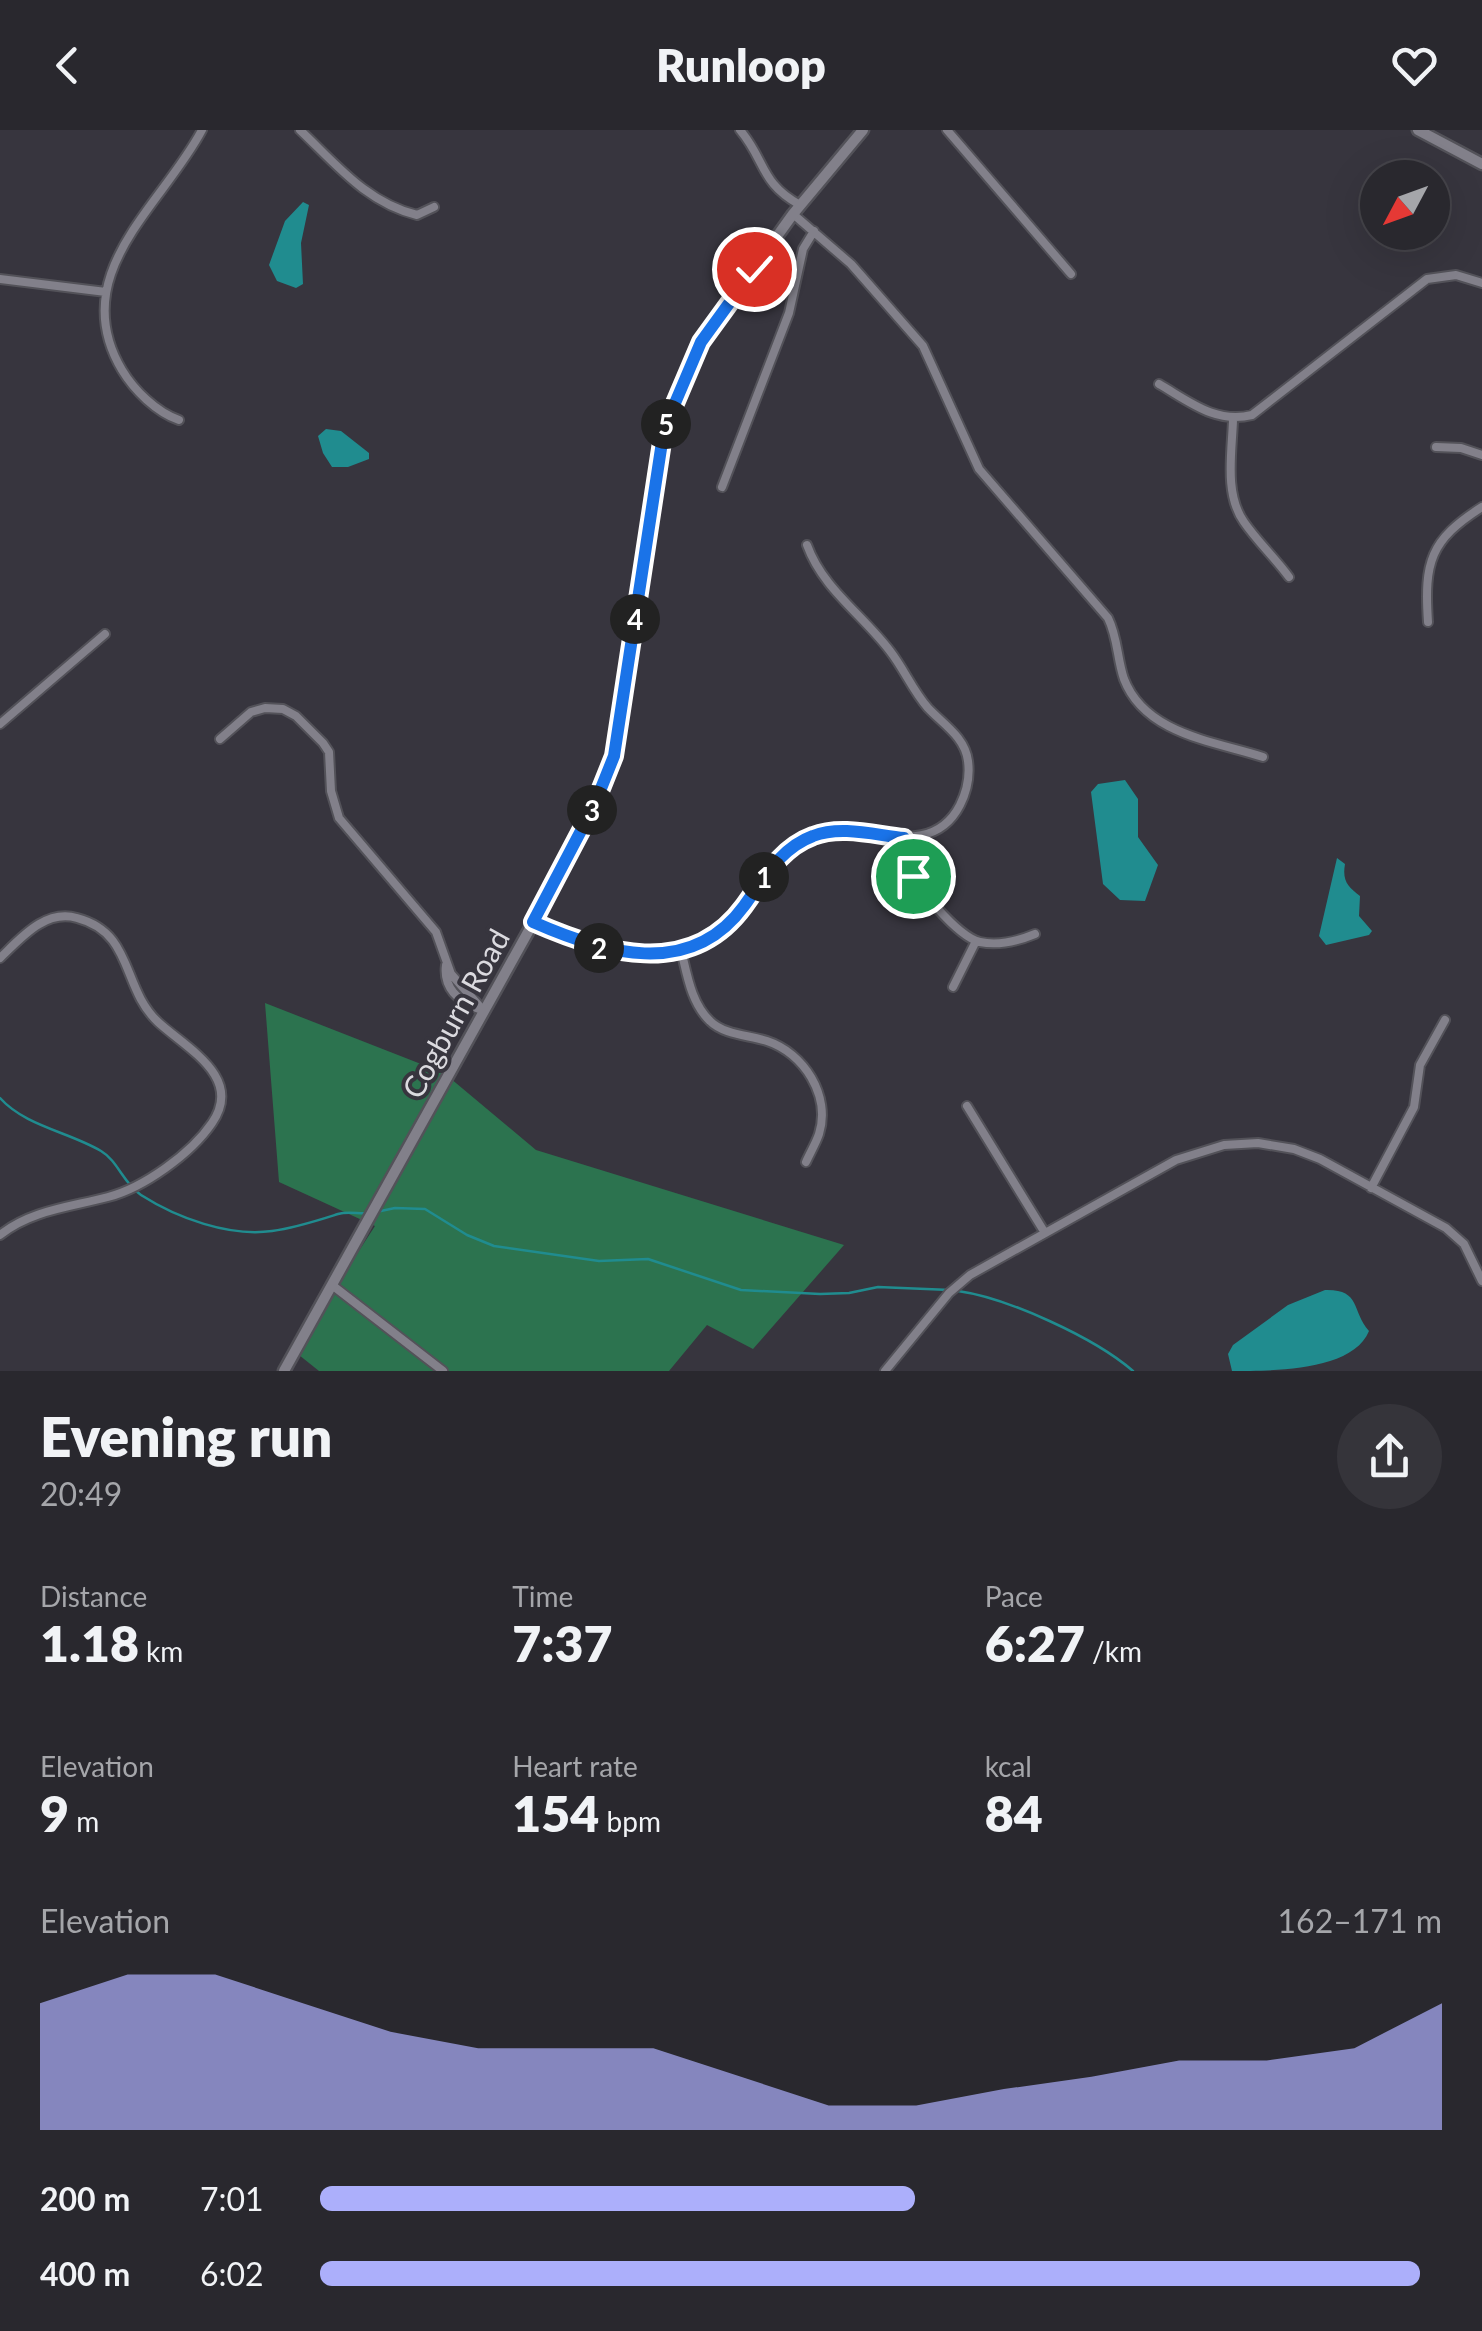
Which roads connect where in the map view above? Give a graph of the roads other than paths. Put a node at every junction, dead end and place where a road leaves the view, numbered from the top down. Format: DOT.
graph roads {
  1 [pos="202,130"];
  2 [pos="300,130"];
  3 [pos="740,130"];
  4 [pos="863,130"];
  5 [pos="947,130"];
  6 [pos="1418,130"];
  7 [pos="1482,164"];
  8 [pos="434,207"];
  9 [pos="797,210"];
  10 [pos="814,231"];
  11 [pos="1071,274"];
  12 [pos="0,278"];
  13 [pos="1482,283"];
  14 [pos="106,292"];
  15 [pos="1160,384"];
  16 [pos="179,420"];
  17 [pos="1233,420"];
  18 [pos="1436,448"];
  19 [pos="1482,455"];
  20 [pos="722,487"];
  21 [pos="1482,506"];
  22 [pos="807,545"];
  23 [pos="1289,578"];
  24 [pos="1428,622"];
  25 [pos="105,634"];
  26 [pos="0,724"];
  27 [pos="220,738"];
  28 [pos="1263,757"];
  29 [pos="904,838"];
  30 [pos="533,922"];
  31 [pos="1035,934"];
  32 [pos="976,942"];
  33 [pos="680,950"];
  34 [pos="0,958"];
  35 [pos="953,987"];
  36 [pos="484,1010"];
  37 [pos="1444,1020"];
  38 [pos="968,1106"];
  39 [pos="806,1162"];
  40 [pos="1371,1188"];
  41 [pos="1045,1233"];
  42 [pos="0,1234"];
  43 [pos="1482,1280"];
  44 [pos="332,1286"];
  45 [pos="284,1371"];
  46 [pos="443,1371"];
  47 [pos="886,1371"];
  1 -- 14 [label="street"];
  2 -- 8 [label="street"];
  3 -- 9 [label="street"];
  4 -- 9 [label="street, Cogburn Road"];
  5 -- 11 [label="street"];
  6 -- 7 [label="street"];
  9 -- 10 [label="street"];
  9 -- 30 [label="street, Cogburn Road"];
  10 -- 20 [label="street"];
  10 -- 28 [label="street"];
  12 -- 14 [label="street"];
  13 -- 17 [label="street"];
  14 -- 16 [label="street"];
  15 -- 17 [label="street"];
  17 -- 23 [label="street"];
  18 -- 19 [label="street"];
  21 -- 24 [label="street"];
  22 -- 29 [label="street"];
  25 -- 26 [label="street"];
  27 -- 36 [label="street"];
  29 -- 32 [label="street"];
  29 -- 33 [label="street"];
  30 -- 33 [label="street"];
  30 -- 36 [label="street, Cogburn Road"];
  31 -- 32 [label="street"];
  32 -- 35 [label="street"];
  33 -- 39 [label="street"];
  34 -- 42 [label="street"];
  36 -- 44 [label="street, Cogburn Road"];
  37 -- 40 [label="street"];
  38 -- 41 [label="street"];
  40 -- 41 [label="street"];
  40 -- 43 [label="street"];
  41 -- 47 [label="street"];
  44 -- 45 [label="street, Cogburn Road"];
  44 -- 46 [label="street"];
}
